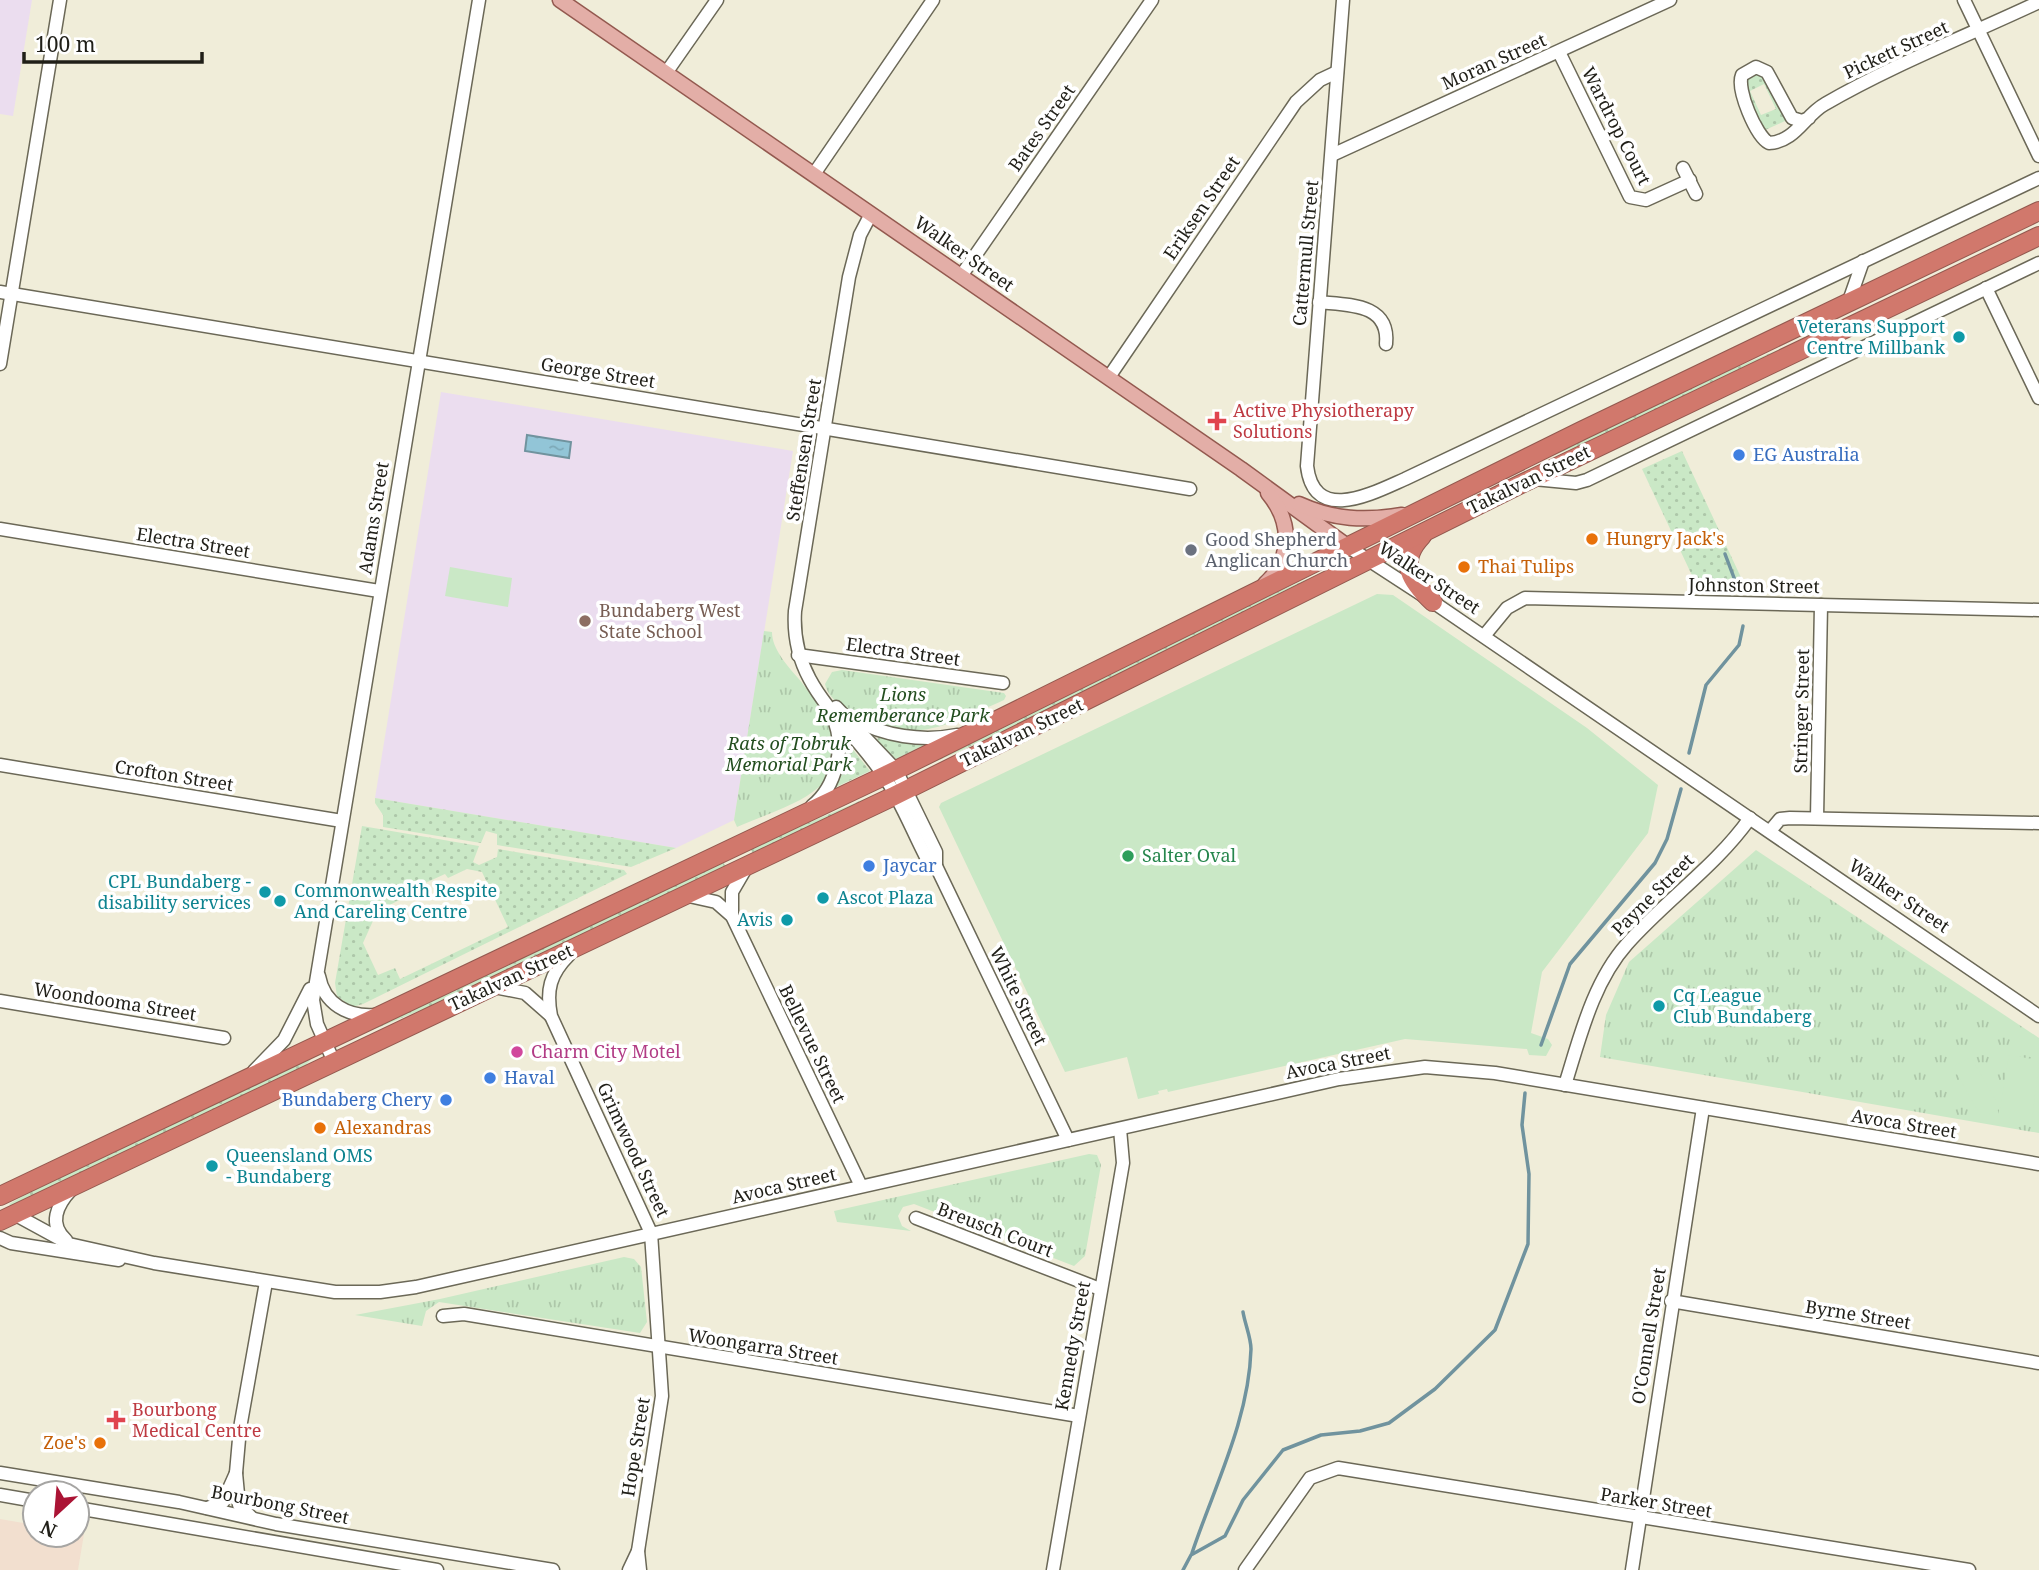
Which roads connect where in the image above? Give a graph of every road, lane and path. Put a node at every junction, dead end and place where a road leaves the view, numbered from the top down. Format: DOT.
graph roads {
  1 [pos="60,0"];
  2 [pos="479,0"];
  3 [pos="560,0"];
  4 [pos="718,0"];
  5 [pos="933,0"];
  6 [pos="1152,0"];
  7 [pos="1343,0"];
  8 [pos="1670,0"];
  9 [pos="1964,0"];
  10 [pos="2039,2"];
  11 [pos="1651,4"];
  12 [pos="1978,31"];
  13 [pos="1559,52"];
  14 [pos="1337,72"];
  15 [pos="666,73"];
  16 [pos="1809,118"];
  17 [pos="1332,155"];
  18 [pos="2039,156"];
  19 [pos="1683,168"];
  20 [pos="814,174"];
  21 [pos="2039,178"];
  22 [pos="1690,180"];
  23 [pos="1696,194"];
  24 [pos="2039,211"];
  25 [pos="872,214"];
  26 [pos="2039,236"];
  27 [pos="1863,261"];
  28 [pos="2039,263"];
  29 [pos="961,276"];
  30 [pos="1986,288"];
  31 [pos="6,293"];
  32 [pos="1849,301"];
  33 [pos="1319,302"];
  34 [pos="1386,344"];
  35 [pos="418,362"];
  36 [pos="0,364"];
  37 [pos="1109,377"];
  38 [pos="2039,398"];
  39 [pos="825,429"];
  40 [pos="1241,469"];
  41 [pos="1530,479"];
  42 [pos="1190,489"];
  43 [pos="1273,491"];
  44 [pos="1413,513"];
  45 [pos="0,528"];
  46 [pos="1426,531"];
  47 [pos="1347,546"];
  48 [pos="1369,561"];
  49 [pos="1256,591"];
  50 [pos="379,592"];
  51 [pos="1433,602"];
  52 [pos="1821,605"];
  53 [pos="2039,610"];
  54 [pos="1484,636"];
  55 [pos="798,655"];
  56 [pos="1003,683"];
  57 [pos="830,706"];
  58 [pos="974,732"];
  59 [pos="0,765"];
  60 [pos="890,773"];
  61 [pos="901,793"];
  62 [pos="797,817"];
  63 [pos="1750,818"];
  64 [pos="1818,818"];
  65 [pos="342,821"];
  66 [pos="2039,823"];
  67 [pos="1770,831"];
  68 [pos="747,867"];
  69 [pos="683,897"];
  70 [pos="732,916"];
  71 [pos="576,947"];
  72 [pos="318,969"];
  73 [pos="492,987"];
  74 [pos="0,1001"];
  75 [pos="387,1013"];
  76 [pos="551,1016"];
  77 [pos="2039,1016"];
  78 [pos="224,1038"];
  79 [pos="324,1041"];
  80 [pos="334,1062"];
  81 [pos="245,1080"];
  82 [pos="1565,1085"];
  83 [pos="1703,1108"];
  84 [pos="1120,1129"];
  85 [pos="1068,1140"];
  86 [pos="2039,1164"];
  87 [pos="76,1185"];
  88 [pos="861,1186"];
  89 [pos="0,1196"];
  90 [pos="5,1214"];
  91 [pos="916,1218"];
  92 [pos="651,1233"];
  93 [pos="0,1238"];
  94 [pos="78,1246"];
  95 [pos="154,1263"];
  96 [pos="266,1282"];
  97 [pos="1100,1289"];
  98 [pos="1671,1301"];
  99 [pos="443,1317"];
  100 [pos="661,1348"];
  101 [pos="2039,1363"];
  102 [pos="1079,1416"];
  103 [pos="236,1473"];
  104 [pos="6,1474"];
  105 [pos="5,1496"];
  106 [pos="202,1507"];
  107 [pos="91,1510"];
  108 [pos="1640,1518"];
  109 [pos="259,1521"];
  110 [pos="193,1528"];
  111 [pos="260,1541"];
  112 [pos="638,1551"];
  113 [pos="437,1570"];
  114 [pos="553,1570"];
  115 [pos="629,1570"];
  116 [pos="640,1570"];
  117 [pos="1053,1570"];
  118 [pos="1245,1570"];
  119 [pos="1632,1570"];
  120 [pos="1969,1570"];
  1 -- 31 [label="street"];
  2 -- 35 [label="street, Adams Street"];
  3 -- 15 [label="main road, Walker Street"];
  4 -- 15 [label="street"];
  5 -- 20 [label="street"];
  6 -- 29 [label="street, Bates Street"];
  7 -- 14 [label="street, Cattermull Street"];
  8 -- 11 [label="street, Moran Street"];
  9 -- 12 [label="street"];
  10 -- 12 [label="street, Pickett Street"];
  11 -- 13 [label="street, Moran Street"];
  12 -- 16 [label="street, Pickett Street"];
  12 -- 18 [label="street"];
  13 -- 17 [label="street, Moran Street"];
  13 -- 22 [label="street, Wardrop Court"];
  14 -- 17 [label="street, Cattermull Street"];
  14 -- 37 [label="street, Eriksen Street"];
  15 -- 20 [label="main road, Walker Street"];
  16 -- 16 [label="street, Pickett Street"];
  17 -- 33 [label="street, Cattermull Street"];
  19 -- 22 [label="street"];
  20 -- 25 [label="main road, Walker Street"];
  21 -- 27 [label="street"];
  22 -- 23 [label="street"];
  24 -- 32 [label="highway, Takalvan Street"];
  25 -- 29 [label="main road, Walker Street"];
  25 -- 39 [label="street, Steffensen Street"];
  26 -- 41 [label="highway, Takalvan Street"];
  27 -- 32 [label="street"];
  27 -- 33 [label="street, Cattermull Street"];
  28 -- 30 [label="street, Takalvan Street"];
  29 -- 37 [label="main road, Walker Street"];
  30 -- 38 [label="street"];
  30 -- 41 [label="street, Takalvan Street"];
  31 -- 35 [label="street, George Street"];
  31 -- 36 [label="street"];
  32 -- 44 [label="highway, Takalvan Street"];
  33 -- 34 [label="street"];
  35 -- 39 [label="street, George Street"];
  35 -- 50 [label="street, Adams Street"];
  37 -- 40 [label="main road, Walker Street"];
  39 -- 42 [label="street, George Street"];
  39 -- 55 [label="street, Steffensen Street"];
  40 -- 43 [label="main road, Walker Street"];
  40 -- 49 [label="main road"];
  41 -- 46 [label="highway, Takalvan Street"];
  43 -- 44 [label="main road"];
  43 -- 47 [label="main road, Walker Street"];
  44 -- 47 [label="highway, Takalvan Street"];
  45 -- 50 [label="street, Electra Street"];
  46 -- 48 [label="highway, Takalvan Street"];
  46 -- 51 [label="highway"];
  47 -- 48 [label="street, Walker Street"];
  47 -- 49 [label="highway, Takalvan Street"];
  48 -- 51 [label="street, Walker Street"];
  48 -- 61 [label="highway, Takalvan Street"];
  49 -- 58 [label="highway, Takalvan Street"];
  50 -- 65 [label="street, Adams Street"];
  51 -- 54 [label="street, Walker Street"];
  52 -- 53 [label="street, Johnston Street"];
  52 -- 54 [label="street, Johnston Street"];
  52 -- 64 [label="street, Stringer Street"];
  54 -- 63 [label="street, Walker Street"];
  55 -- 56 [label="street, Electra Street"];
  55 -- 57 [label="street, Steffensen Street"];
  57 -- 58 [label="street"];
  57 -- 60 [label="street, Steffensen Street"];
  57 -- 62 [label="street"];
  58 -- 60 [label="highway, Takalvan Street"];
  59 -- 65 [label="street, Crofton Street"];
  60 -- 61 [label="street, Steffensen Street"];
  60 -- 62 [label="highway, Takalvan Street"];
  61 -- 68 [label="highway, Takalvan Street"];
  61 -- 85 [label="street, White Street"];
  62 -- 75 [label="highway, Takalvan Street"];
  63 -- 67 [label="street, Walker Street"];
  63 -- 82 [label="street, Payne Street"];
  64 -- 66 [label="street"];
  64 -- 67 [label="street"];
  65 -- 72 [label="street, Adams Street"];
  67 -- 77 [label="street, Walker Street"];
  68 -- 69 [label="highway, Takalvan Street"];
  68 -- 70 [label="street"];
  69 -- 70 [label="street"];
  69 -- 71 [label="highway, Takalvan Street"];
  70 -- 88 [label="street, Bellevue Street"];
  71 -- 73 [label="highway, Takalvan Street"];
  71 -- 76 [label="street, Grimwood Street"];
  72 -- 75 [label="street"];
  72 -- 79 [label="street, Adams Street"];
  72 -- 81 [label="street"];
  73 -- 76 [label="street, Grimwood Street"];
  73 -- 80 [label="highway, Takalvan Street"];
  74 -- 78 [label="street, Woondooma Street"];
  75 -- 79 [label="highway, Takalvan Street"];
  76 -- 92 [label="street, Grimwood Street"];
  79 -- 80 [label="street, Adams Street"];
  79 -- 81 [label="highway, Takalvan Street"];
  80 -- 87 [label="highway, Takalvan Street"];
  81 -- 89 [label="highway, Takalvan Street"];
  82 -- 83 [label="street, Avoca Street"];
  82 -- 84 [label="street, Avoca Street"];
  83 -- 86 [label="street, Avoca Street"];
  83 -- 98 [label="street, O'Connell Street"];
  84 -- 85 [label="street, Avoca Street"];
  84 -- 97 [label="street, Kennedy Street"];
  85 -- 88 [label="street, Avoca Street"];
  87 -- 90 [label="highway, Takalvan Street"];
  87 -- 94 [label="street"];
  88 -- 92 [label="street, Avoca Street"];
  90 -- 94 [label="street"];
  91 -- 97 [label="street, Breusch Court"];
  92 -- 96 [label="street"];
  92 -- 100 [label="street, Grimwood Street"];
  93 -- 95 [label="street"];
  94 -- 95 [label="street"];
  95 -- 96 [label="street"];
  96 -- 103 [label="street"];
  97 -- 102 [label="street, Kennedy Street"];
  98 -- 101 [label="street, Byrne Street"];
  98 -- 108 [label="street, O'Connell Street"];
  99 -- 100 [label="street, Woongarra Street"];
  100 -- 102 [label="street, Woongarra Street"];
  100 -- 112 [label="street, Hope Street"];
  102 -- 117 [label="street, Kennedy Street"];
  103 -- 106 [label="street"];
  103 -- 109 [label="street"];
  104 -- 105 [label="street"];
  104 -- 106 [label="street, Bourbong Street"];
  106 -- 109 [label="street, Bourbong Street"];
  106 -- 110 [label="street"];
  107 -- 110 [label="street, Bourbong Street"];
  108 -- 118 [label="street, Parker Street"];
  108 -- 119 [label="street, O'Connell Street"];
  108 -- 120 [label="street, Parker Street"];
  109 -- 111 [label="street"];
  109 -- 114 [label="street, Bourbong Street"];
  110 -- 111 [label="street, Bourbong Street"];
  111 -- 113 [label="street, Bourbong Street"];
  112 -- 115 [label="street, Hope Street"];
  112 -- 116 [label="street, Hope Street"];
}
